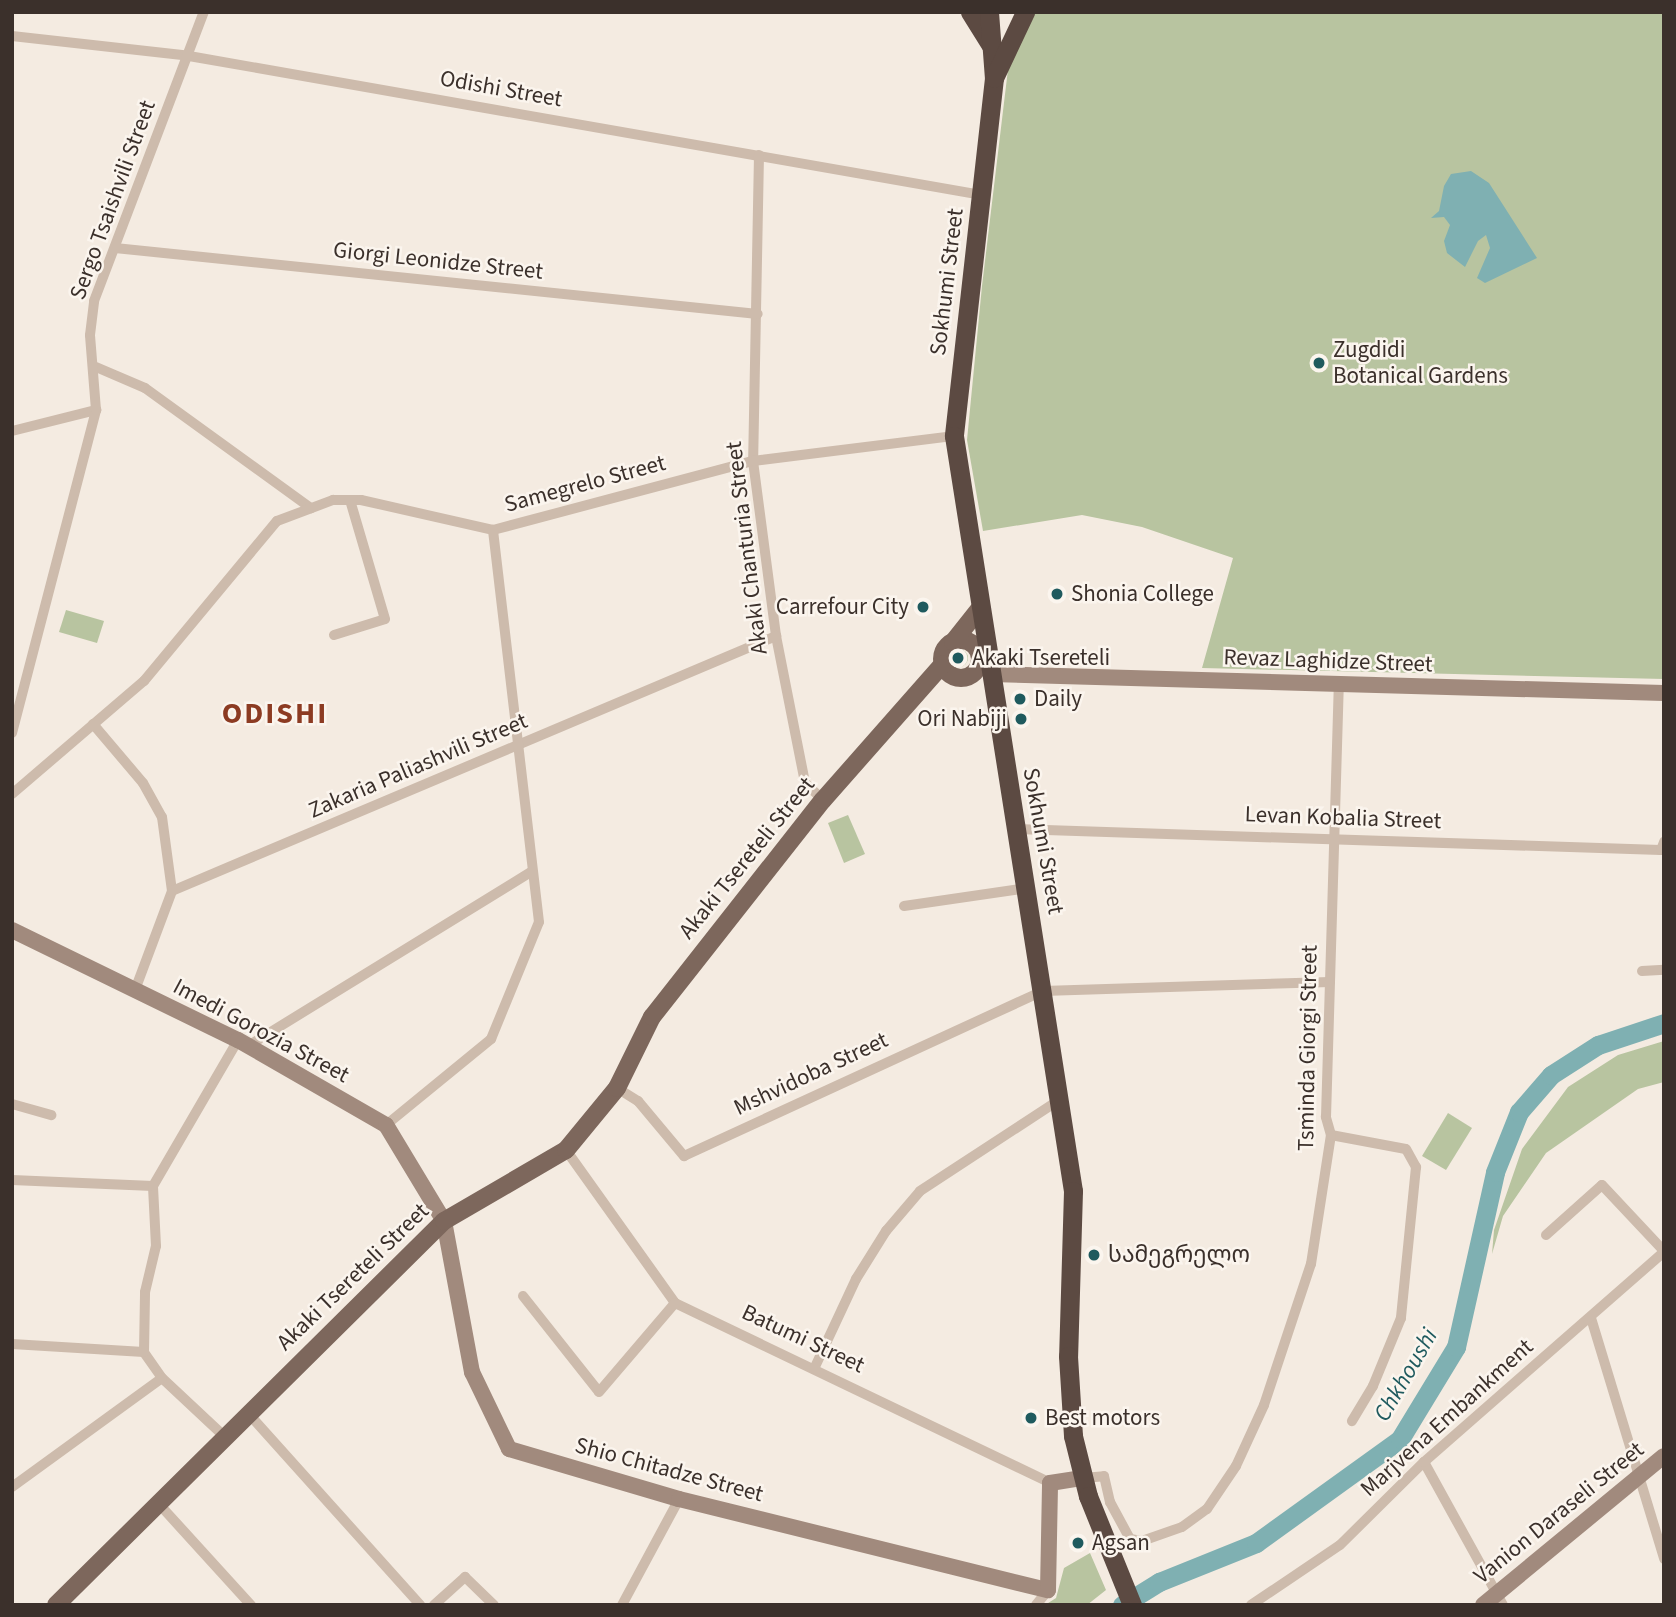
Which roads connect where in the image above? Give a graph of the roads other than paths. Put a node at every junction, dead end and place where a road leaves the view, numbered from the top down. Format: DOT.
graph roads {
  1 [pos="204,12"];
  2 [pos="970,12"];
  3 [pos="989,12"];
  4 [pos="1014,12"];
  5 [pos="1025,12"];
  6 [pos="12,36"];
  7 [pos="1000,46"];
  8 [pos="188,56"];
  9 [pos="758,155"];
  10 [pos="981,195"];
  11 [pos="115,248"];
  12 [pos="758,314"];
  13 [pos="96,367"];
  14 [pos="96,410"];
  15 [pos="12,431"];
  16 [pos="954,436"];
  17 [pos="753,461"];
  18 [pos="350,500"];
  19 [pos="311,508"];
  20 [pos="493,530"];
  21 [pos="980,608"];
  22 [pos="334,635"];
  23 [pos="776,636"];
  24 [pos="953,642"];
  25 [pos="981,648"];
  26 [pos="943,664"];
  27 [pos="963,677"];
  28 [pos="992,682"];
  29 [pos="937,683"];
  30 [pos="1339,685"];
  31 [pos="1664,693"];
  32 [pos="914,696"];
  33 [pos="93,724"];
  34 [pos="12,733"];
  35 [pos="515,748"];
  36 [pos="12,794"];
  37 [pos="823,800"];
  38 [pos="1014,829"];
  39 [pos="1337,839"];
  40 [pos="1664,842"];
  41 [pos="531,872"];
  42 [pos="1028,888"];
  43 [pos="172,891"];
  44 [pos="904,906"];
  45 [pos="12,930"];
  46 [pos="1664,970"];
  47 [pos="1642,971"];
  48 [pos="1330,982"];
  49 [pos="135,990"];
  50 [pos="1043,991"];
  51 [pos="243,1043"];
  52 [pos="617,1088"];
  53 [pos="1059,1100"];
  54 [pos="12,1104"];
  55 [pos="51,1115"];
  56 [pos="386,1125"];
  57 [pos="1331,1135"];
  58 [pos="566,1150"];
  59 [pos="12,1180"];
  60 [pos="153,1186"];
  61 [pos="444,1221"];
  62 [pos="1546,1235"];
  63 [pos="1664,1252"];
  64 [pos="523,1296"];
  65 [pos="675,1303"];
  66 [pos="1591,1318"];
  67 [pos="13,1345"];
  68 [pos="144,1352"];
  69 [pos="814,1368"];
  70 [pos="162,1378"];
  71 [pos="248,1413"];
  72 [pos="1352,1421"];
  73 [pos="225,1437"];
  74 [pos="1664,1456"];
  75 [pos="1424,1462"];
  76 [pos="1640,1472"];
  77 [pos="1050,1483"];
  78 [pos="12,1487"];
  79 [pos="1085,1487"];
  80 [pos="679,1499"];
  81 [pos="159,1504"];
  82 [pos="1664,1559"];
  83 [pos="1048,1590"];
  84 [pos="1500,1599"];
  85 [pos="56,1605"];
  86 [pos="251,1605"];
  87 [pos="420,1605"];
  88 [pos="434,1605"];
  89 [pos="494,1605"];
  90 [pos="622,1605"];
  91 [pos="1037,1605"];
  92 [pos="1132,1605"];
  93 [pos="1251,1605"];
  94 [pos="1483,1605"];
  1 -- 8 [label="street, Sergo Tsaishvili Street"];
  2 -- 7 [label="highway"];
  3 -- 7 [label="highway"];
  4 -- 7 [label="highway"];
  5 -- 7 [label="highway"];
  6 -- 8 [label="street, Odishi Street"];
  7 -- 10 [label="highway, Sokhumi Street"];
  8 -- 9 [label="street, Odishi Street"];
  8 -- 11 [label="street, Sergo Tsaishvili Street"];
  9 -- 10 [label="street, Odishi Street"];
  9 -- 12 [label="street, Akaki Chanturia Street"];
  10 -- 16 [label="highway, Sokhumi Street"];
  11 -- 12 [label="street, Giorgi Leonidze Street"];
  11 -- 13 [label="street, Sergo Tsaishvili Street"];
  12 -- 17 [label="street, Akaki Chanturia Street"];
  13 -- 14 [label="street, Sergo Tsaishvili Street"];
  13 -- 19 [label="street"];
  14 -- 15 [label="street"];
  14 -- 34 [label="street, Sergo Tsaishvili Street"];
  16 -- 17 [label="street, Samegrelo Street"];
  16 -- 21 [label="highway, Sokhumi Street"];
  17 -- 20 [label="street, Samegrelo Street"];
  17 -- 23 [label="street, Akaki Chanturia Street"];
  18 -- 19 [label="street, Samegrelo Street"];
  18 -- 20 [label="street, Samegrelo Street"];
  18 -- 22 [label="street"];
  19 -- 33 [label="street, Samegrelo Street"];
  20 -- 35 [label="street"];
  21 -- 24 [label="main road"];
  21 -- 25 [label="highway, Sokhumi Street"];
  23 -- 35 [label="street, Zakaria Paliashvili Street"];
  23 -- 37 [label="street, Akaki Chanturia Street"];
  24 -- 25 [label="main road"];
  24 -- 26 [label="main road"];
  25 -- 27 [label="main road"];
  25 -- 28 [label="highway, Sokhumi Street"];
  26 -- 27 [label="main road"];
  26 -- 32 [label="main road, Akaki Tsereteli Street"];
  27 -- 28 [label="main road"];
  27 -- 29 [label="main road"];
  28 -- 29 [label="main road"];
  28 -- 30 [label="street, Revaz Laghidze Street"];
  28 -- 38 [label="highway, Sokhumi Street"];
  29 -- 32 [label="main road"];
  30 -- 31 [label="street, Revaz Laghidze Street"];
  30 -- 39 [label="street, Tsminda Giorgi Street"];
  32 -- 37 [label="main road, Akaki Tsereteli Street"];
  33 -- 36 [label="street, Samegrelo Street"];
  33 -- 43 [label="street"];
  35 -- 41 [label="street"];
  35 -- 43 [label="street, Zakaria Paliashvili Street"];
  37 -- 52 [label="main road, Akaki Tsereteli Street"];
  38 -- 39 [label="street, Levan Kobalia Street"];
  38 -- 42 [label="highway, Sokhumi Street"];
  39 -- 40 [label="street, Levan Kobalia Street"];
  39 -- 48 [label="street, Tsminda Giorgi Street"];
  41 -- 51 [label="street"];
  41 -- 56 [label="street"];
  42 -- 44 [label="street"];
  42 -- 50 [label="highway, Sokhumi Street"];
  43 -- 49 [label="street"];
  45 -- 49 [label="street, Imedi Gorozia Street"];
  46 -- 47 [label="street"];
  48 -- 50 [label="street"];
  48 -- 57 [label="street, Tsminda Giorgi Street"];
  49 -- 51 [label="street, Imedi Gorozia Street"];
  50 -- 52 [label="street, Mshvidoba Street"];
  50 -- 53 [label="highway, Sokhumi Street"];
  51 -- 56 [label="street, Imedi Gorozia Street"];
  51 -- 60 [label="street"];
  52 -- 58 [label="main road, Akaki Tsereteli Street"];
  53 -- 69 [label="street"];
  53 -- 79 [label="highway, Sokhumi Street"];
  54 -- 55 [label="street"];
  56 -- 61 [label="street, Imedi Gorozia Street"];
  57 -- 72 [label="street"];
  57 -- 79 [label="street, Tsminda Giorgi Street"];
  58 -- 61 [label="main road, Akaki Tsereteli Street"];
  58 -- 65 [label="street, Batumi Street"];
  59 -- 60 [label="street"];
  60 -- 68 [label="street"];
  61 -- 71 [label="main road, Akaki Tsereteli Street"];
  61 -- 80 [label="street, Shio Chitadze Street"];
  62 -- 63 [label="street"];
  63 -- 66 [label="street, Marjvena Embankment"];
  64 -- 65 [label="street"];
  65 -- 69 [label="street, Batumi Street"];
  66 -- 75 [label="street, Marjvena Embankment"];
  66 -- 76 [label="street"];
  67 -- 68 [label="street"];
  68 -- 70 [label="street"];
  69 -- 77 [label="street, Batumi Street"];
  70 -- 73 [label="street"];
  70 -- 78 [label="street"];
  71 -- 73 [label="main road, Akaki Tsereteli Street"];
  71 -- 87 [label="street"];
  73 -- 81 [label="main road, Akaki Tsereteli Street"];
  74 -- 76 [label="street, Vanion Daraseli Street"];
  75 -- 84 [label="street"];
  75 -- 93 [label="street, Marjvena Embankment"];
  76 -- 82 [label="street"];
  76 -- 84 [label="street, Vanion Daraseli Street"];
  77 -- 79 [label="street"];
  77 -- 83 [label="street"];
  79 -- 92 [label="highway, Sokhumi Street"];
  80 -- 83 [label="street, Shio Chitadze Street"];
  80 -- 90 [label="street"];
  81 -- 85 [label="main road, Akaki Tsereteli Street"];
  81 -- 86 [label="street"];
  83 -- 91 [label="street"];
  84 -- 94 [label="street, Vanion Daraseli Street"];
  88 -- 89 [label="street"];
}
